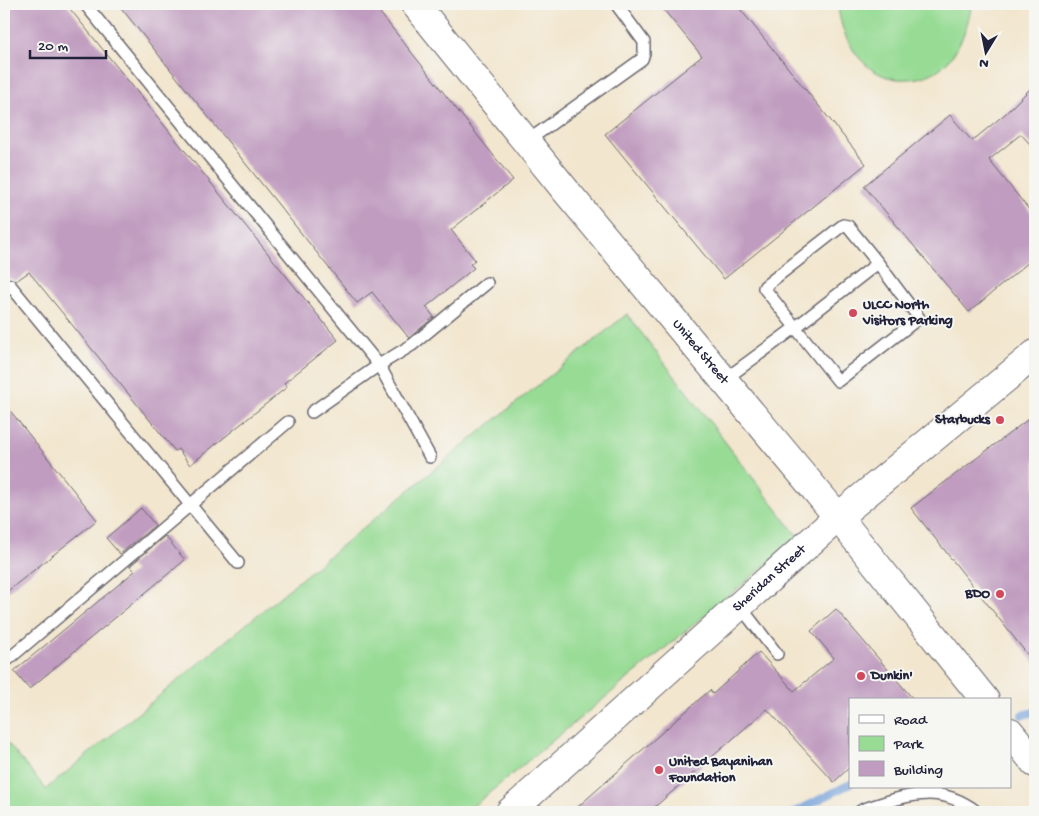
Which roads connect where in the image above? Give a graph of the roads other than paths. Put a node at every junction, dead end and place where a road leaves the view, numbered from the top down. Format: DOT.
graph roads {
  1 [pos="85,4"];
  2 [pos="415,4"];
  3 [pos="616,4"];
  4 [pos="526,142"];
  5 [pos="878,263"];
  6 [pos="488,283"];
  7 [pos="10,286"];
  8 [pos="796,327"];
  9 [pos="1035,354"];
  10 [pos="379,365"];
  11 [pos="724,380"];
  12 [pos="312,412"];
  13 [pos="288,422"];
  14 [pos="430,457"];
  15 [pos="190,505"];
  16 [pos="838,517"];
  17 [pos="238,564"];
  18 [pos="740,606"];
  19 [pos="778,654"];
  20 [pos="4,663"];
  21 [pos="983,698"];
  22 [pos="1012,735"];
  23 [pos="1035,764"];
  24 [pos="510,812"];
  25 [pos="859,812"];
  26 [pos="977,812"];
  1 -- 10 [label="lane"];
  2 -- 4 [label="street, United Street"];
  3 -- 4 [label="lane"];
  4 -- 11 [label="street, United Street"];
  5 -- 8 [label="lane"];
  5 -- 8 [label="lane"];
  5 -- 8 [label="lane"];
  6 -- 10 [label="lane"];
  7 -- 15 [label="lane"];
  8 -- 11 [label="lane"];
  9 -- 16 [label="street, Sheridan Street"];
  10 -- 12 [label="lane"];
  10 -- 14 [label="lane"];
  11 -- 16 [label="street, United Street"];
  13 -- 15 [label="lane"];
  15 -- 17 [label="lane"];
  15 -- 20 [label="lane"];
  16 -- 18 [label="street, Sheridan Street"];
  16 -- 21 [label="street, United Street"];
  18 -- 19 [label="lane"];
  18 -- 24 [label="street, Sheridan Street"];
  22 -- 23 [label="street"];
  25 -- 26 [label="lane"];
}
